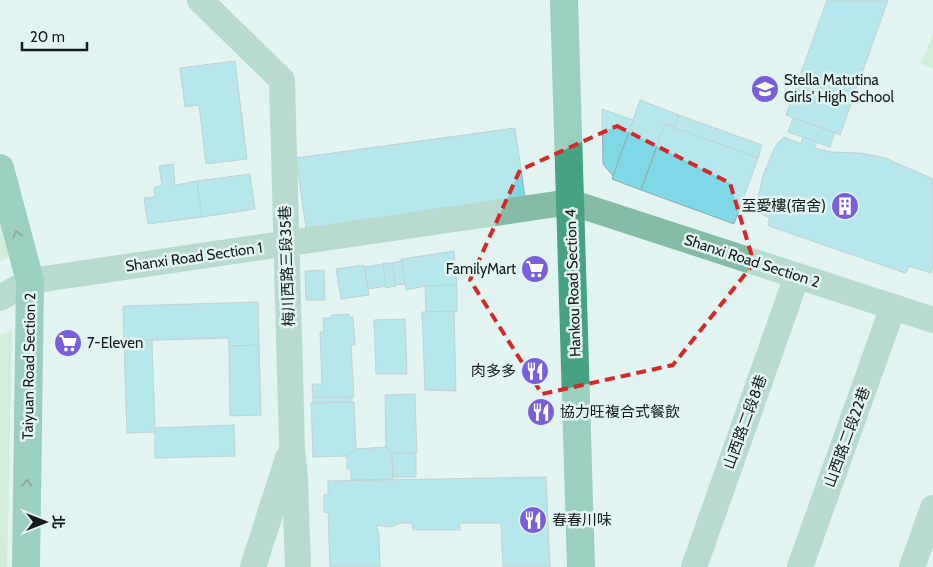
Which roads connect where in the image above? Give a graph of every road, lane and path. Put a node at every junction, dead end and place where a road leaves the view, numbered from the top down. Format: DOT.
graph roads {
  1 [pos="200,0"];
  2 [pos="564,0"];
  3 [pos="0,168"];
  4 [pos="570,202"];
  5 [pos="286,244"];
  6 [pos="797,276"];
  7 [pos="30,281"];
  8 [pos="0,298"];
  9 [pos="893,308"];
  10 [pos="933,320"];
  11 [pos="292,447"];
  12 [pos="933,508"];
  13 [pos="26,567"];
  14 [pos="253,567"];
  15 [pos="298,567"];
  16 [pos="581,567"];
  17 [pos="694,567"];
  18 [pos="800,567"];
  19 [pos="912,567"];
  1 -- 5 [label="street, 梅川西路三段35巷"];
  2 -- 4 [label="street, Hankou Road Section 4"];
  7 -- 3 [label="street, Taiyuan Road Section 2, one-way"];
  4 -- 5 [label="street, Shanxi Road Section 1"];
  4 -- 6 [label="street, Shanxi Road Section 2"];
  4 -- 16 [label="street, Hankou Road Section 4"];
  5 -- 7 [label="street, Shanxi Road Section 1"];
  5 -- 11 [label="street, 梅川西路三段35巷"];
  6 -- 9 [label="street, Shanxi Road Section 2"];
  6 -- 17 [label="street, 山西路二段8巷"];
  7 -- 8 [label="street, Shanxi Road Section 1"];
  13 -- 7 [label="street, Taiyuan Road Section 2, one-way"];
  9 -- 10 [label="street, Shanxi Road Section 2"];
  9 -- 18 [label="street, 山西路二段22巷"];
  11 -- 14 [label="street"];
  11 -- 15 [label="street, 梅川西路三段35巷"];
  12 -- 19 [label="street"];
}
